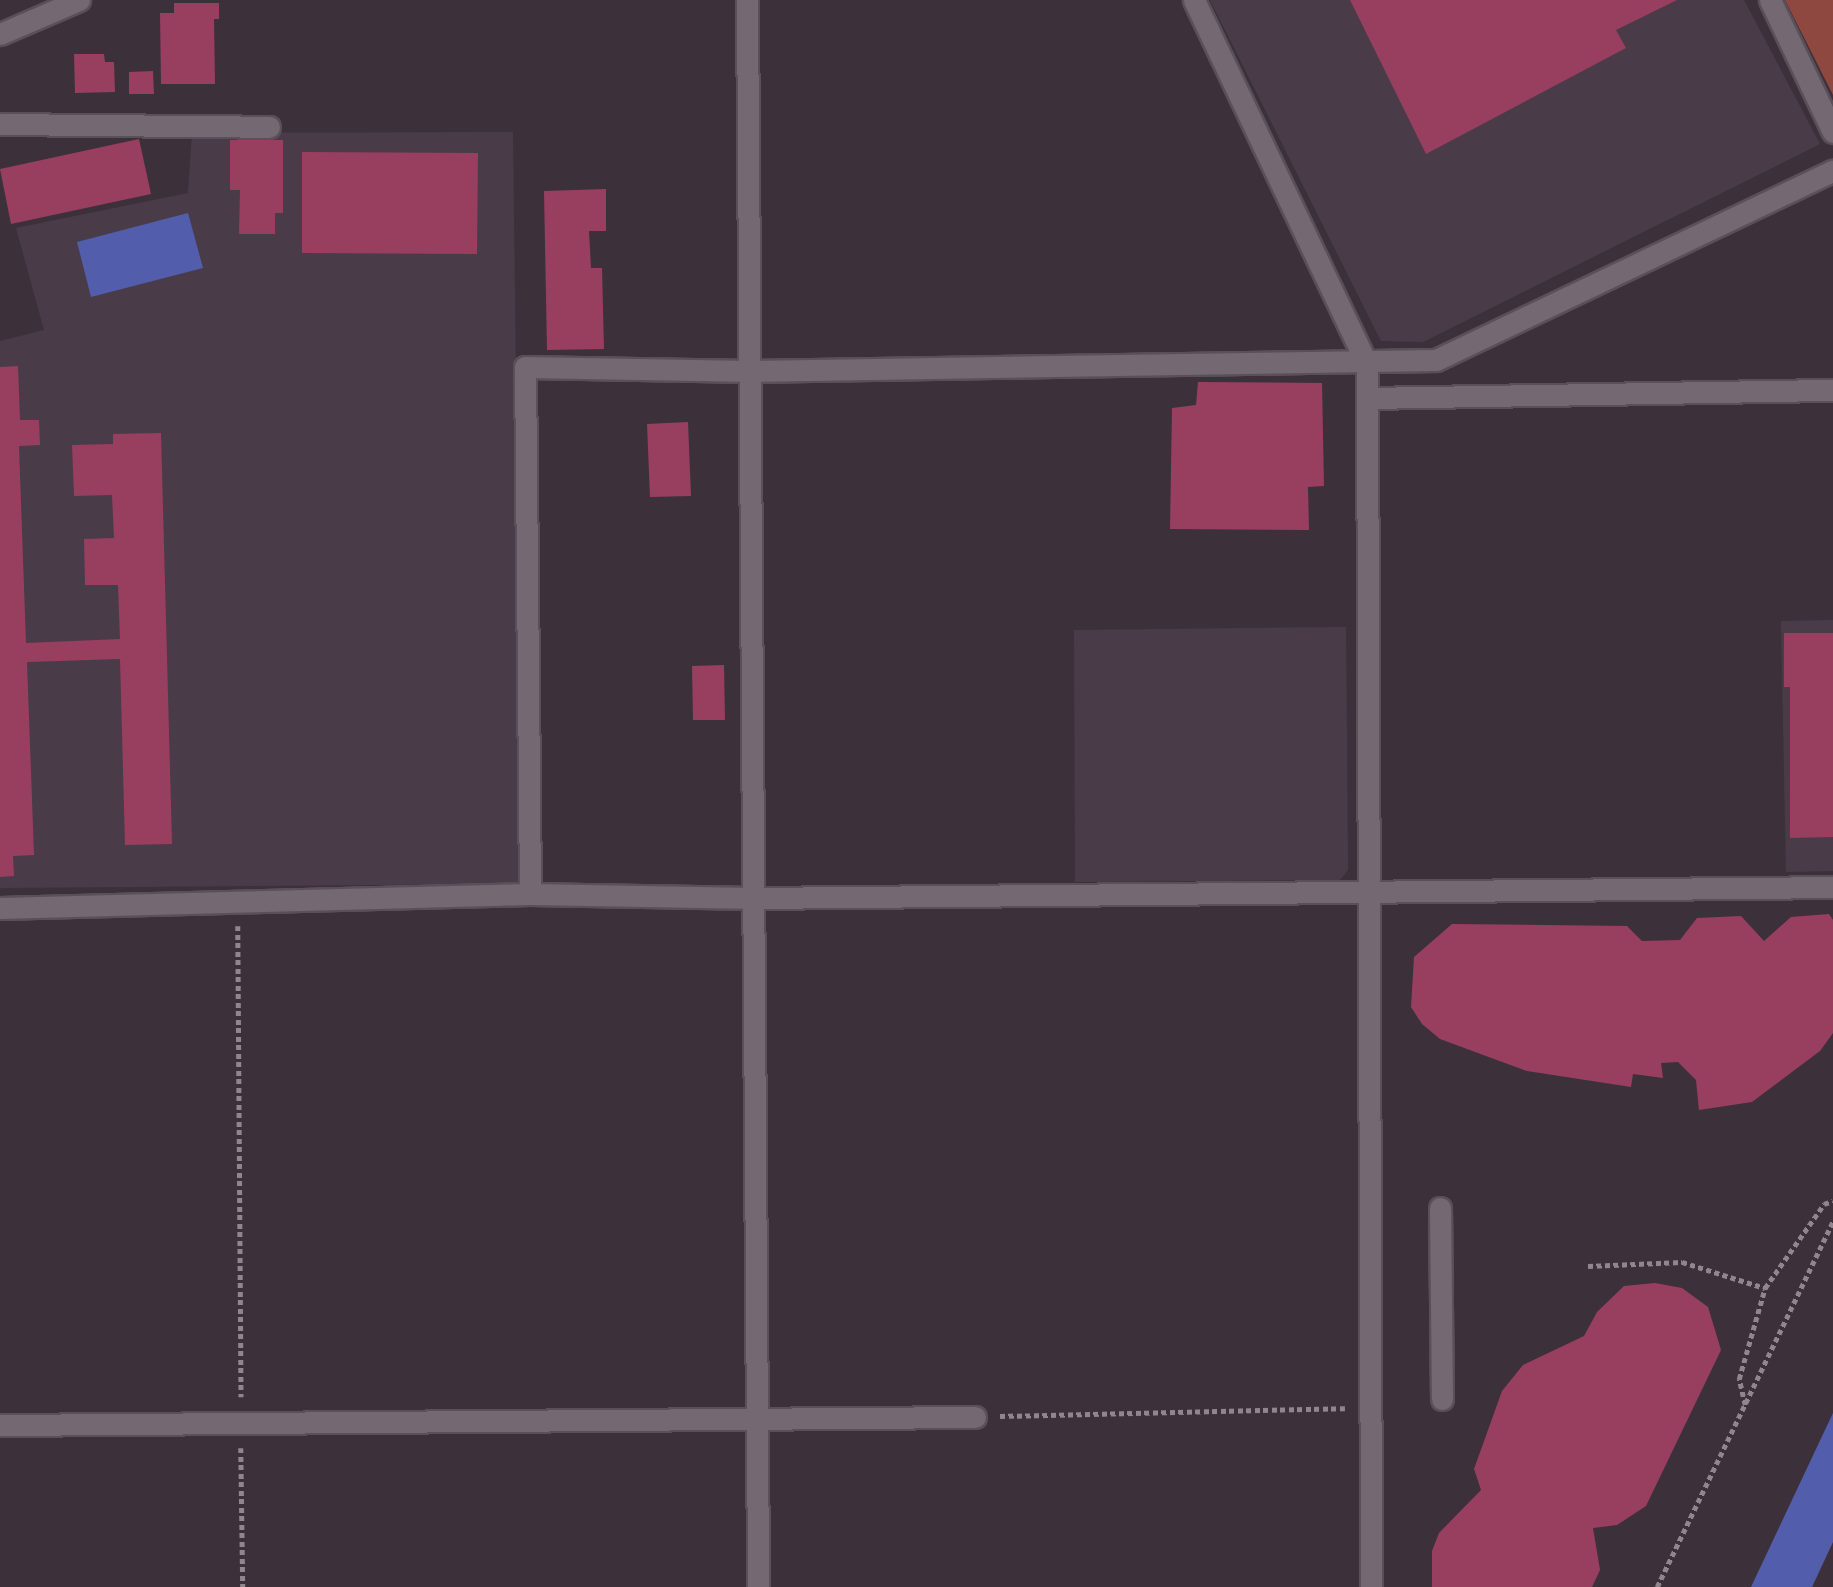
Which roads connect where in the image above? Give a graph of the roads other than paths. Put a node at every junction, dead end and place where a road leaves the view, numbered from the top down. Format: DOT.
graph roads {
  1 [pos="79,0"];
  2 [pos="747,0"];
  3 [pos="1194,0"];
  4 [pos="1770,0"];
  5 [pos="0,34"];
  6 [pos="0,124"];
  7 [pos="268,127"];
  8 [pos="1833,132"];
  9 [pos="1833,170"];
  10 [pos="1367,364"];
  11 [pos="750,372"];
  12 [pos="1833,390"];
  13 [pos="1368,398"];
  14 [pos="1833,887"];
  15 [pos="1367,892"];
  16 [pos="530,894"];
  17 [pos="754,898"];
  18 [pos="0,908"];
  19 [pos="1440,1208"];
  20 [pos="1442,1399"];
  21 [pos="975,1417"];
  22 [pos="756,1420"];
  23 [pos="0,1425"];
  24 [pos="758,1587"];
  25 [pos="1371,1587"];
  1 -- 5 [label="street"];
  2 -- 11 [label="street"];
  3 -- 10 [label="street"];
  4 -- 8 [label="street"];
  6 -- 7 [label="street"];
  9 -- 10 [label="street"];
  10 -- 11 [label="street"];
  10 -- 13 [label="street"];
  11 -- 16 [label="street"];
  11 -- 17 [label="street"];
  12 -- 13 [label="street"];
  13 -- 15 [label="street"];
  14 -- 15 [label="street"];
  15 -- 17 [label="street"];
  15 -- 25 [label="street"];
  16 -- 17 [label="street"];
  16 -- 18 [label="street"];
  17 -- 22 [label="street"];
  19 -- 20 [label="street"];
  21 -- 22 [label="street"];
  22 -- 23 [label="street"];
  22 -- 24 [label="street"];
}
